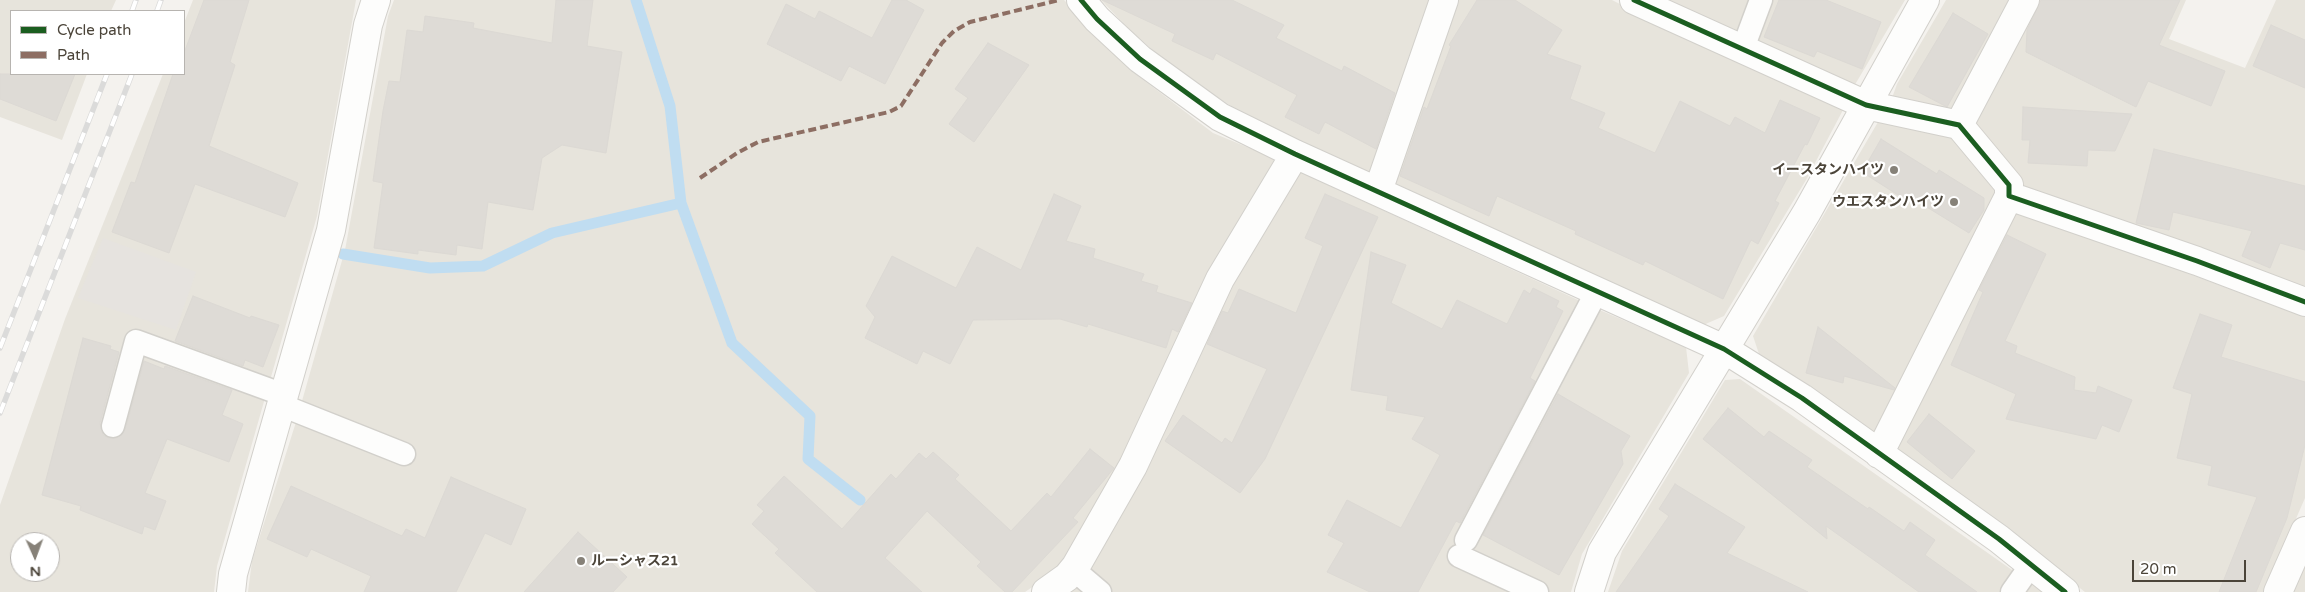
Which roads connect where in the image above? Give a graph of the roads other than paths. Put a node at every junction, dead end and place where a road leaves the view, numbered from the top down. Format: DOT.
graph roads {
  1 [pos="376,0"];
  2 [pos="1081,0"];
  3 [pos="1444,0"];
  4 [pos="1634,0"];
  5 [pos="1761,0"];
  6 [pos="1925,0"];
  7 [pos="2025,0"];
  8 [pos="1742,51"];
  9 [pos="1866,105"];
  10 [pos="1959,125"];
  11 [pos="1295,154"];
  12 [pos="1378,191"];
  13 [pos="2009,196"];
  14 [pos="1597,290"];
  15 [pos="2305,302"];
  16 [pos="1724,349"];
  17 [pos="283,400"];
  18 [pos="113,426"];
  19 [pos="404,454"];
  20 [pos="1879,454"];
  21 [pos="2305,531"];
  22 [pos="2031,565"];
  23 [pos="1073,569"];
  24 [pos="231,592"];
  25 [pos="1046,592"];
  26 [pos="1100,592"];
  27 [pos="1537,592"];
  28 [pos="1590,592"];
  29 [pos="2012,592"];
  30 [pos="2065,592"];
  31 [pos="2278,592"];
  1 -- 17 [label="street"];
  2 -- 11 [label="street"];
  3 -- 12 [label="street"];
  4 -- 8 [label="street"];
  5 -- 8 [label="lane"];
  6 -- 9 [label="street"];
  7 -- 10 [label="street"];
  8 -- 9 [label="street"];
  9 -- 10 [label="street"];
  9 -- 16 [label="street"];
  10 -- 13 [label="street"];
  11 -- 12 [label="street"];
  11 -- 23 [label="street"];
  12 -- 14 [label="street"];
  13 -- 15 [label="street"];
  13 -- 20 [label="street"];
  14 -- 16 [label="street"];
  14 -- 27 [label="lane"];
  16 -- 20 [label="street"];
  16 -- 28 [label="street"];
  17 -- 18 [label="lane"];
  17 -- 19 [label="lane"];
  17 -- 24 [label="street"];
  20 -- 22 [label="street"];
  21 -- 31 [label="street"];
  22 -- 29 [label="lane"];
  22 -- 30 [label="street"];
  23 -- 25 [label="street"];
  23 -- 26 [label="lane"];
}
